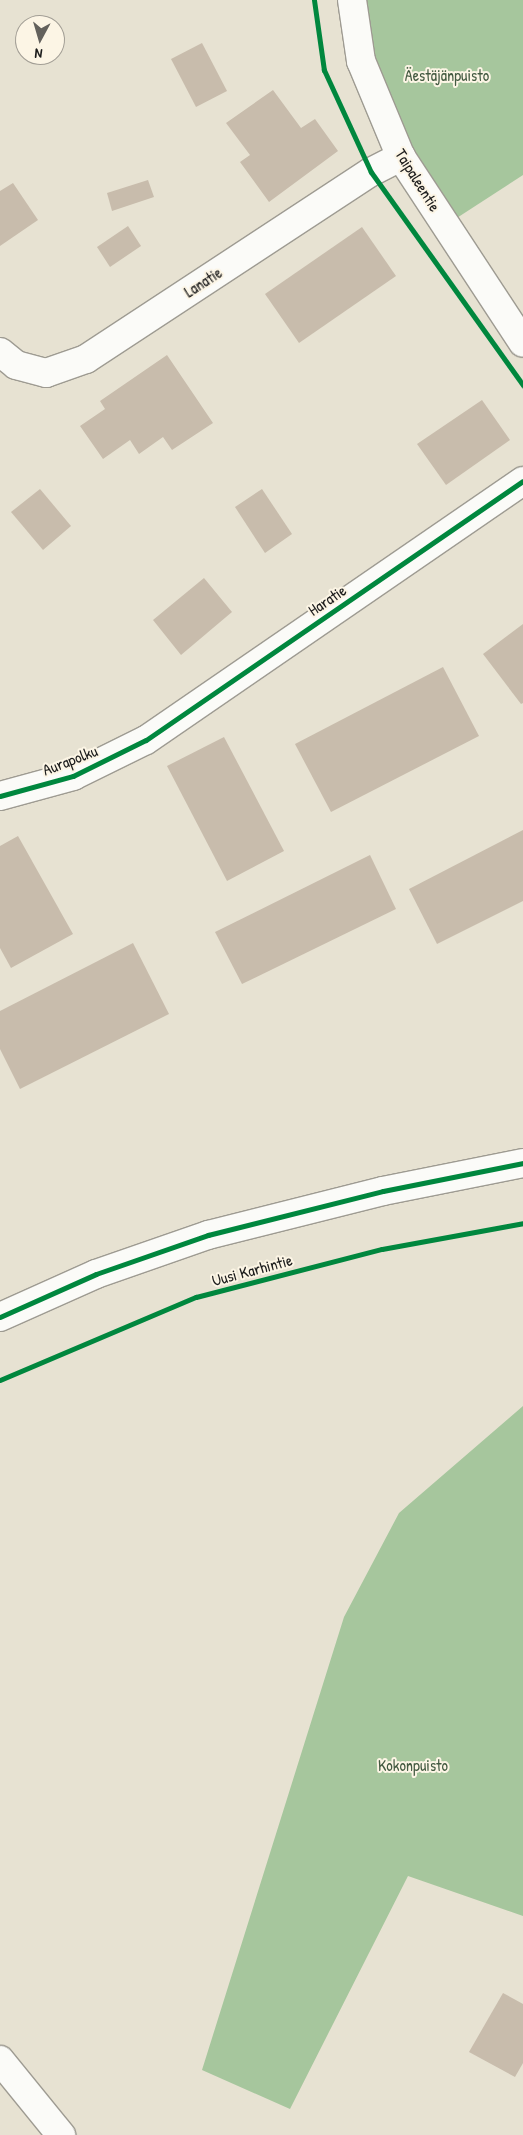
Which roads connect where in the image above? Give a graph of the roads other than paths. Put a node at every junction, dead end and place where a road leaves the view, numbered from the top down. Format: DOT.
graph roads {
  1 [pos="352,0"];
  2 [pos="401,157"];
  3 [pos="523,343"];
  4 [pos="0,352"];
  5 [pos="523,481"];
  6 [pos="146,740"];
  7 [pos="0,796"];
  8 [pos="523,1163"];
  9 [pos="0,1317"];
  10 [pos="0,2060"];
  11 [pos="61,2135"];
  1 -- 2 [label="street, Taipaleentie"];
  2 -- 3 [label="street, Taipaleentie"];
  2 -- 4 [label="street, Lanatie"];
  5 -- 6 [label="street, Haratie"];
  6 -- 7 [label="street, Aurapolku"];
  8 -- 9 [label="street"];
  10 -- 11 [label="street"];
}
